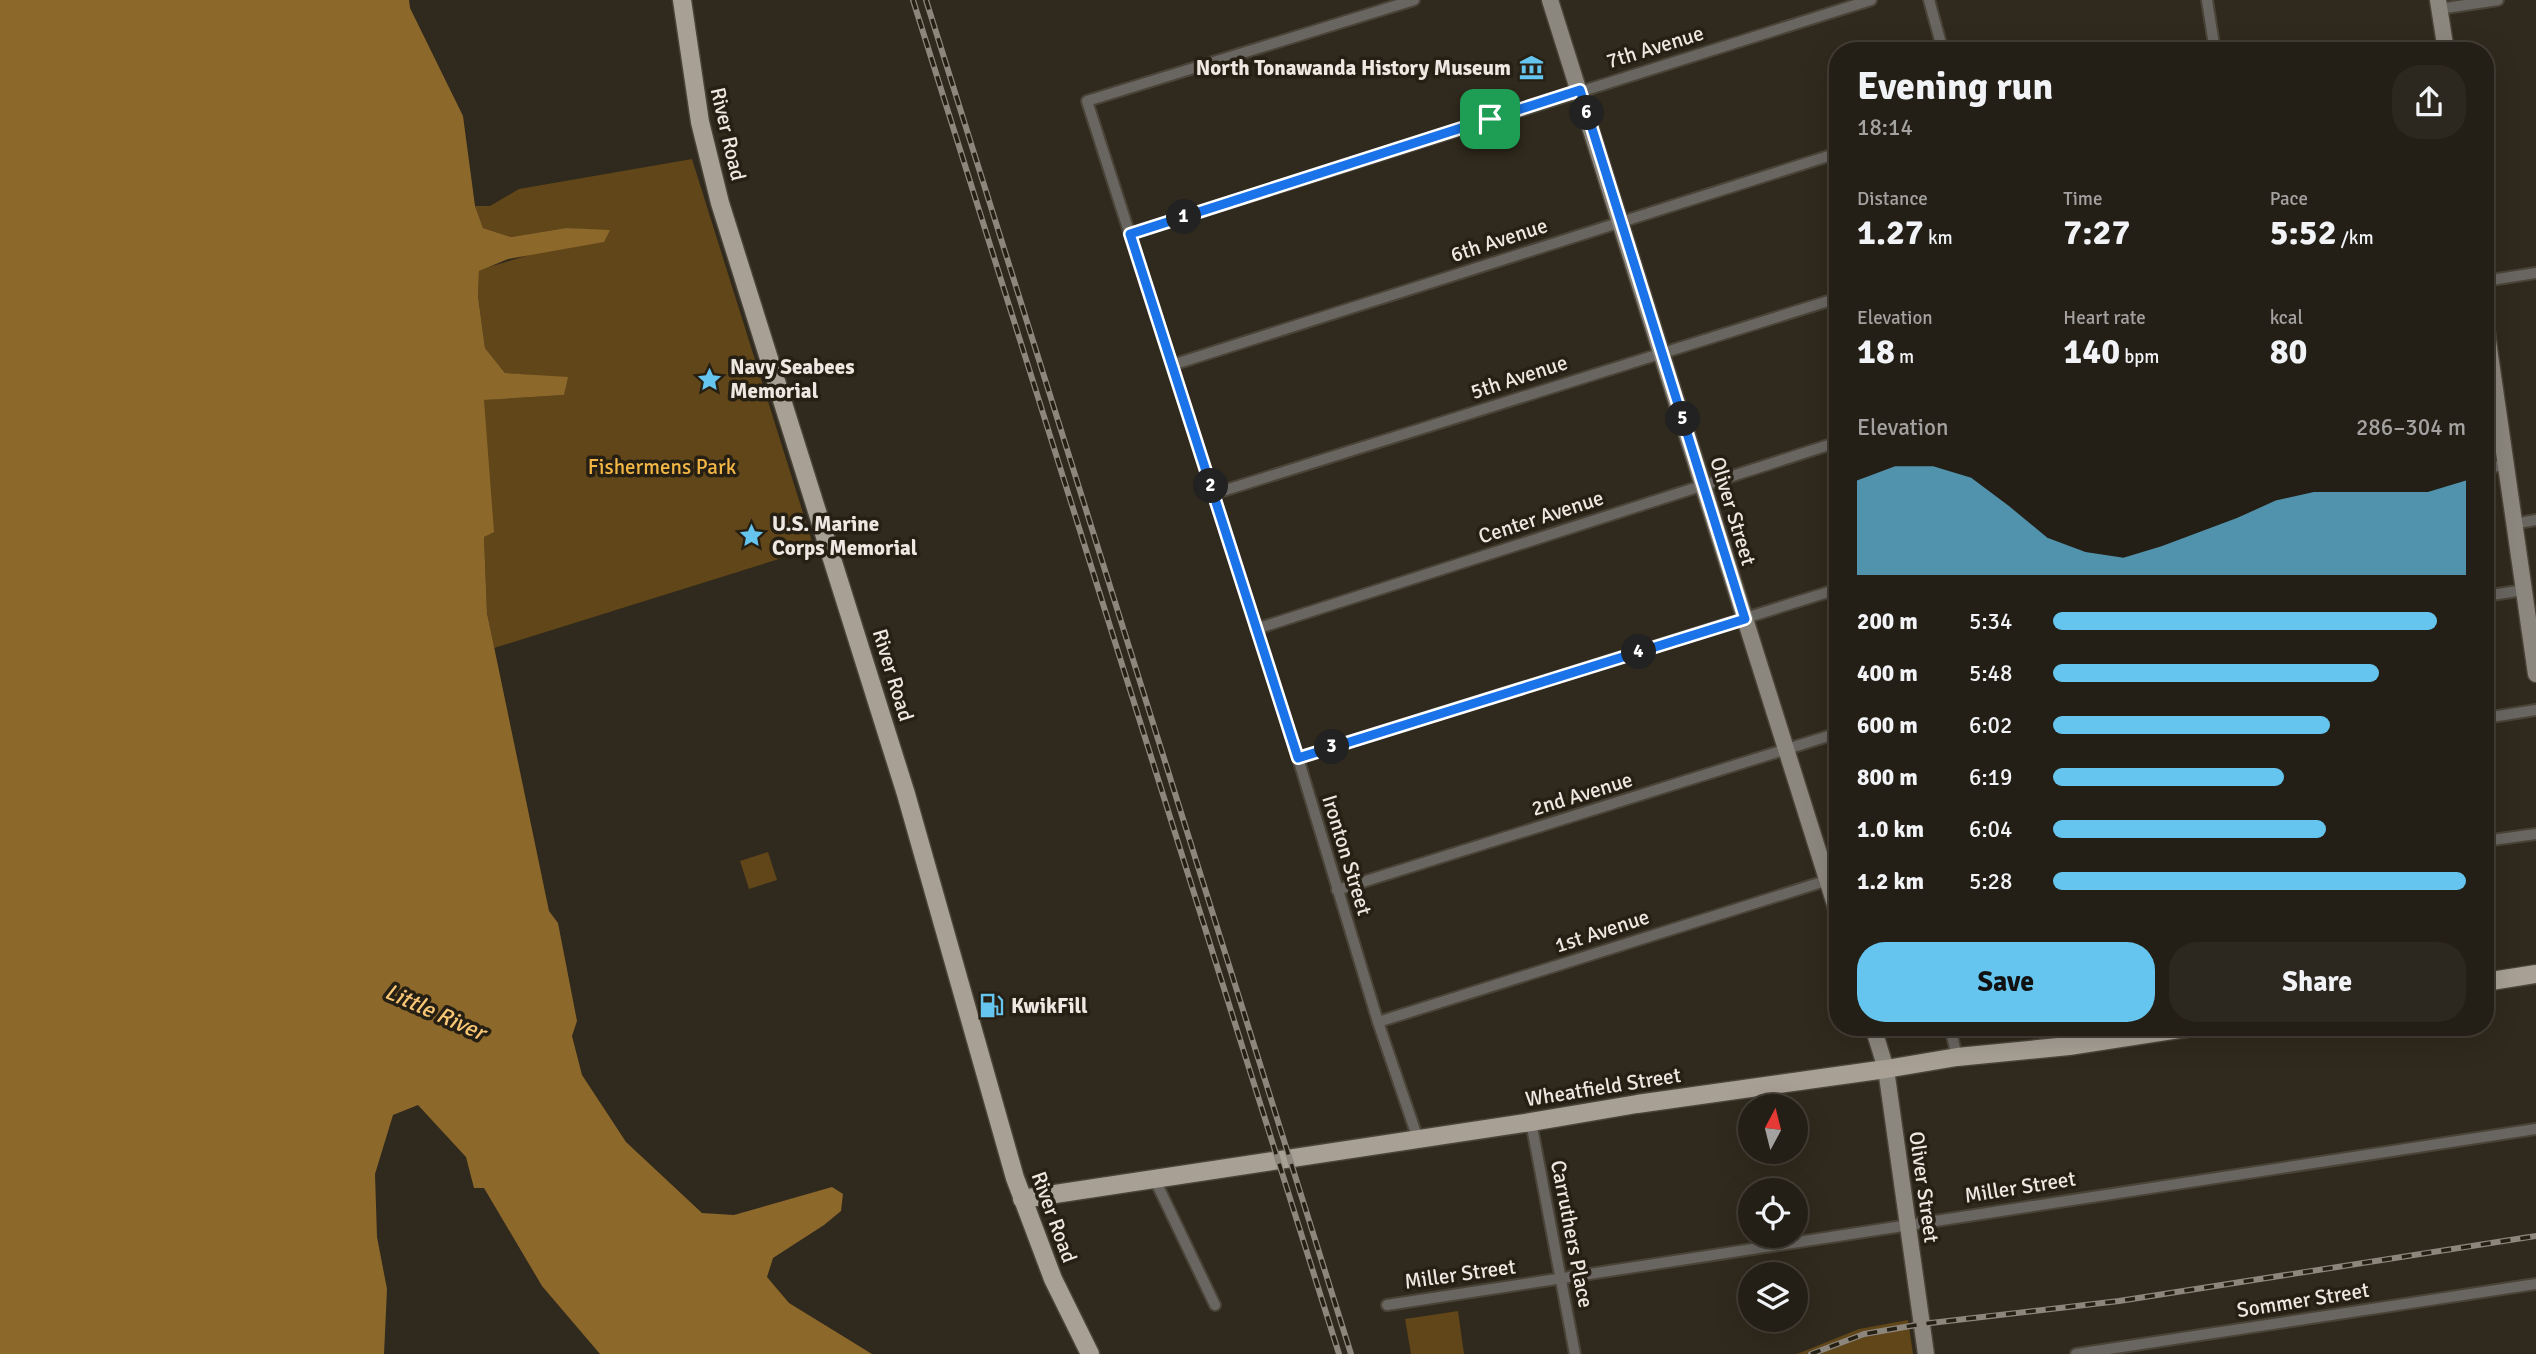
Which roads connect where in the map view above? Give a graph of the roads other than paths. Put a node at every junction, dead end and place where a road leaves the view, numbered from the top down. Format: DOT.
graph roads {
  1 [pos="682,0"];
  2 [pos="1414,0"];
  3 [pos="1550,0"];
  4 [pos="1871,0"];
  5 [pos="1929,0"];
  6 [pos="2207,0"];
  7 [pos="2498,0"];
  8 [pos="2439,5"];
  9 [pos="1941,42"];
  10 [pos="2214,42"];
  11 [pos="2445,42"];
  12 [pos="1580,90"];
  13 [pos="1829,156"];
  14 [pos="1620,221"];
  15 [pos="1130,234"];
  16 [pos="2536,273"];
  17 [pos="2494,280"];
  18 [pos="1829,301"];
  19 [pos="1662,352"];
  20 [pos="1172,365"];
  21 [pos="2494,382"];
  22 [pos="1829,445"];
  23 [pos="2506,465"];
  24 [pos="2494,467"];
  25 [pos="1704,485"];
  26 [pos="1213,494"];
  27 [pos="2536,520"];
  28 [pos="2513,524"];
  29 [pos="2524,590"];
  30 [pos="1829,592"];
  31 [pos="2494,595"];
  32 [pos="1745,619"];
  33 [pos="1256,629"];
  34 [pos="2536,671"];
  35 [pos="2536,710"];
  36 [pos="2494,717"];
  37 [pos="1829,736"];
  38 [pos="1787,750"];
  39 [pos="1298,758"];
  40 [pos="2536,834"];
  41 [pos="2494,840"];
  42 [pos="1829,870"];
  43 [pos="1829,880"];
  44 [pos="1337,890"];
  45 [pos="2536,974"];
  46 [pos="2494,981"];
  47 [pos="1378,1022"];
  48 [pos="1876,1036"];
  49 [pos="1952,1036"];
  50 [pos="2066,1036"];
  51 [pos="2134,1036"];
  52 [pos="2069,1046"];
  53 [pos="1957,1057"];
  54 [pos="1886,1069"];
  55 [pos="1531,1122"];
  56 [pos="2536,1129"];
  57 [pos="1418,1139"];
  58 [pos="1154,1178"];
  59 [pos="1022,1199"];
  60 [pos="1908,1223"];
  61 [pos="1560,1279"];
  62 [pos="2536,1284"];
  63 [pos="1215,1305"];
  64 [pos="1387,1305"];
  65 [pos="1090,1354"];
  66 [pos="1575,1354"];
  67 [pos="1926,1354"];
  68 [pos="2076,1354"];
  1 -- 59 [label="main road, River Road"];
  2 -- 15 [label="street, Ironton Street"];
  3 -- 12 [label="main road, Oliver Street"];
  4 -- 12 [label="street, 7th Avenue"];
  5 -- 9 [label="street"];
  6 -- 10 [label="street"];
  7 -- 8 [label="street"];
  8 -- 11 [label="main road"];
  12 -- 14 [label="main road, Oliver Street"];
  12 -- 15 [label="street, 7th Avenue"];
  13 -- 14 [label="street, 6th Avenue"];
  14 -- 19 [label="main road, Oliver Street"];
  14 -- 20 [label="street, 6th Avenue"];
  15 -- 20 [label="street, Ironton Street"];
  16 -- 17 [label="street"];
  18 -- 19 [label="street, 5th Avenue"];
  19 -- 25 [label="main road, Oliver Street"];
  19 -- 26 [label="street, 5th Avenue"];
  20 -- 26 [label="street, Ironton Street"];
  21 -- 23 [label="main road"];
  22 -- 25 [label="street, Center Avenue"];
  23 -- 24 [label="street"];
  23 -- 28 [label="main road"];
  25 -- 32 [label="main road, Oliver Street"];
  25 -- 33 [label="street, Center Avenue"];
  26 -- 33 [label="street, Ironton Street"];
  27 -- 28 [label="street"];
  28 -- 29 [label="main road"];
  29 -- 31 [label="street"];
  29 -- 34 [label="main road"];
  30 -- 32 [label="street"];
  32 -- 38 [label="main road, Oliver Street"];
  32 -- 39 [label="street"];
  33 -- 39 [label="street, Ironton Street"];
  35 -- 36 [label="street"];
  37 -- 38 [label="street, 2nd Avenue"];
  38 -- 42 [label="main road, Oliver Street"];
  38 -- 44 [label="street, 2nd Avenue"];
  39 -- 44 [label="street, Ironton Street"];
  40 -- 41 [label="street"];
  43 -- 47 [label="street, 1st Avenue"];
  44 -- 47 [label="street, Ironton Street"];
  45 -- 46 [label="main road"];
  47 -- 57 [label="street, Ironton Street"];
  48 -- 54 [label="main road, Oliver Street"];
  49 -- 53 [label="street"];
  50 -- 52 [label="street"];
  51 -- 52 [label="main road, Wheatfield Street"];
  52 -- 53 [label="main road, Wheatfield Street"];
  53 -- 54 [label="main road, Wheatfield Street"];
  54 -- 55 [label="main road, Wheatfield Street"];
  54 -- 60 [label="main road, Oliver Street"];
  55 -- 57 [label="main road, Wheatfield Street"];
  55 -- 61 [label="street, Carruthers Place"];
  56 -- 60 [label="street, Miller Street"];
  57 -- 58 [label="main road, Wheatfield Street"];
  58 -- 59 [label="main road, Wheatfield Street"];
  58 -- 63 [label="street"];
  59 -- 65 [label="main road, River Road"];
  60 -- 61 [label="street, Miller Street"];
  60 -- 67 [label="main road, Oliver Street"];
  61 -- 64 [label="street, Miller Street"];
  61 -- 66 [label="street, Carruthers Place"];
  62 -- 68 [label="street, Sommer Street"];
}
